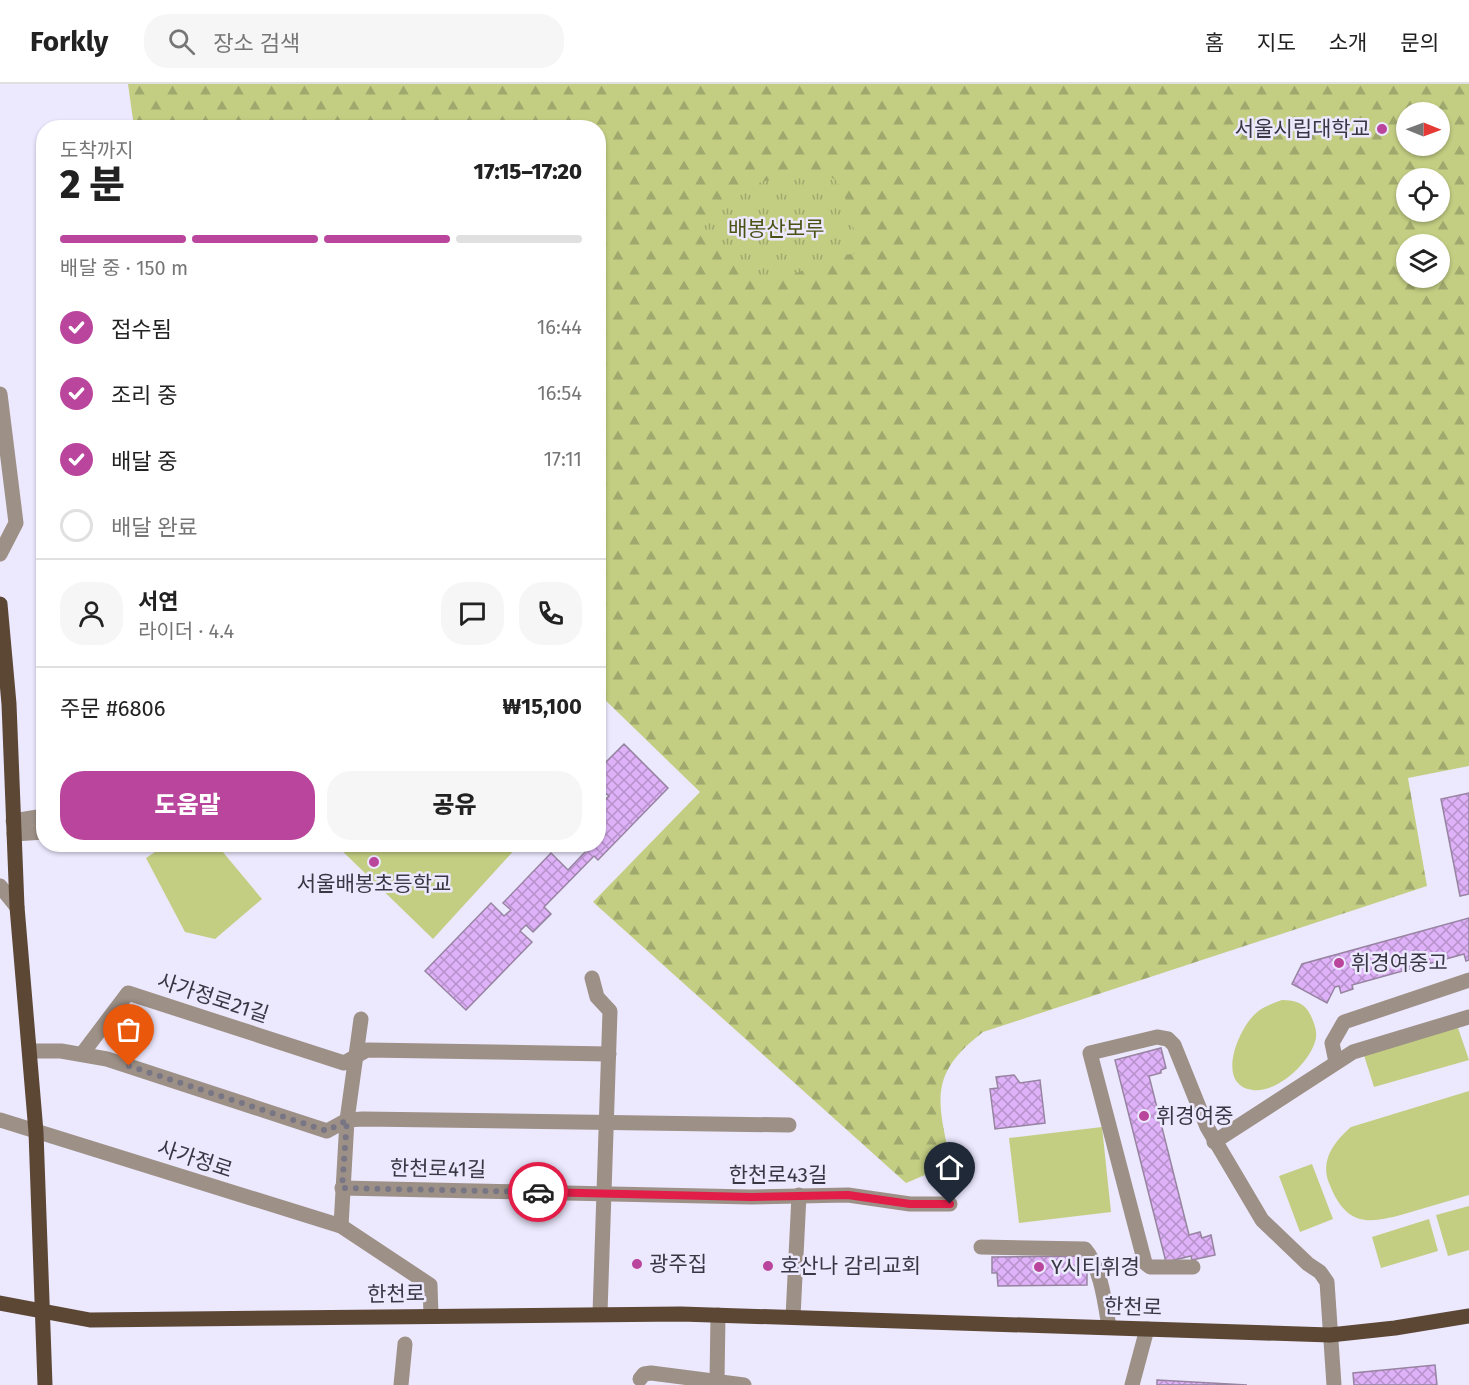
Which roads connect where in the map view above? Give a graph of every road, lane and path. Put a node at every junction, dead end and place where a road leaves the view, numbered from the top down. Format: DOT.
graph roads {
  1 [pos="0,394"];
  2 [pos="0,554"];
  3 [pos="0,604"];
  4 [pos="9,704"];
  5 [pos="0,723"];
  6 [pos="36,819"];
  7 [pos="14,827"];
  8 [pos="36,831"];
  9 [pos="0,886"];
  10 [pos="17,907"];
  11 [pos="592,978"];
  12 [pos="1469,980"];
  13 [pos="1469,1017"];
  14 [pos="361,1019"];
  15 [pos="31,1051"];
  16 [pos="82,1054"];
  17 [pos="609,1054"];
  18 [pos="357,1058"];
  19 [pos="1336,1062"];
  20 [pos="0,1120"];
  21 [pos="347,1120"];
  22 [pos="608,1123"];
  23 [pos="789,1125"];
  24 [pos="36,1132"];
  25 [pos="1214,1142"];
  26 [pos="342,1188"];
  27 [pos="604,1193"];
  28 [pos="799,1195"];
  29 [pos="950,1204"];
  30 [pos="341,1226"];
  31 [pos="981,1247"];
  32 [pos="1193,1267"];
  33 [pos="0,1303"];
  34 [pos="43,1311"];
  35 [pos="600,1313"];
  36 [pos="431,1315"];
  37 [pos="718,1315"];
  38 [pos="1469,1316"];
  39 [pos="794,1317"];
  40 [pos="1109,1327"];
  41 [pos="1147,1329"];
  42 [pos="1330,1335"];
  43 [pos="405,1344"];
  44 [pos="640,1379"];
  45 [pos="717,1382"];
  46 [pos="45,1385"];
  47 [pos="401,1385"];
  48 [pos="744,1385"];
  49 [pos="1132,1385"];
  50 [pos="1334,1385"];
  1 -- 2 [label="street"];
  3 -- 4 [label="main road"];
  4 -- 5 [label="street"];
  4 -- 7 [label="main road"];
  6 -- 7 [label="street"];
  7 -- 8 [label="street"];
  7 -- 10 [label="main road"];
  9 -- 10 [label="street"];
  10 -- 15 [label="main road"];
  11 -- 17 [label="street"];
  12 -- 19 [label="street"];
  13 -- 19 [label="street"];
  14 -- 18 [label="street"];
  15 -- 16 [label="street"];
  15 -- 24 [label="main road"];
  16 -- 18 [label="street, 사가정로21길"];
  16 -- 21 [label="street"];
  17 -- 18 [label="street"];
  17 -- 22 [label="street"];
  18 -- 21 [label="street"];
  19 -- 25 [label="street"];
  20 -- 24 [label="street, 사가정로"];
  21 -- 22 [label="street"];
  21 -- 26 [label="street"];
  22 -- 23 [label="street"];
  22 -- 27 [label="street"];
  24 -- 30 [label="street, 사가정로"];
  24 -- 34 [label="main road"];
  25 -- 32 [label="street"];
  25 -- 42 [label="street"];
  26 -- 27 [label="street, 한천로41길"];
  26 -- 30 [label="street"];
  27 -- 28 [label="street, 한천로43길"];
  27 -- 35 [label="street"];
  28 -- 29 [label="street, 한천로43길"];
  28 -- 39 [label="street"];
  30 -- 36 [label="street"];
  31 -- 40 [label="street"];
  33 -- 34 [label="main road, 한천로"];
  34 -- 36 [label="main road, 한천로"];
  34 -- 46 [label="main road"];
  35 -- 36 [label="main road, 한천로"];
  35 -- 37 [label="main road, 한천로"];
  37 -- 39 [label="main road, 한천로"];
  37 -- 45 [label="street"];
  38 -- 42 [label="main road, 한천로"];
  39 -- 40 [label="main road, 한천로"];
  40 -- 41 [label="main road, 한천로"];
  41 -- 42 [label="main road, 한천로"];
  41 -- 49 [label="street"];
  42 -- 50 [label="street"];
  43 -- 47 [label="street"];
  44 -- 45 [label="street"];
  45 -- 48 [label="street"];
}
